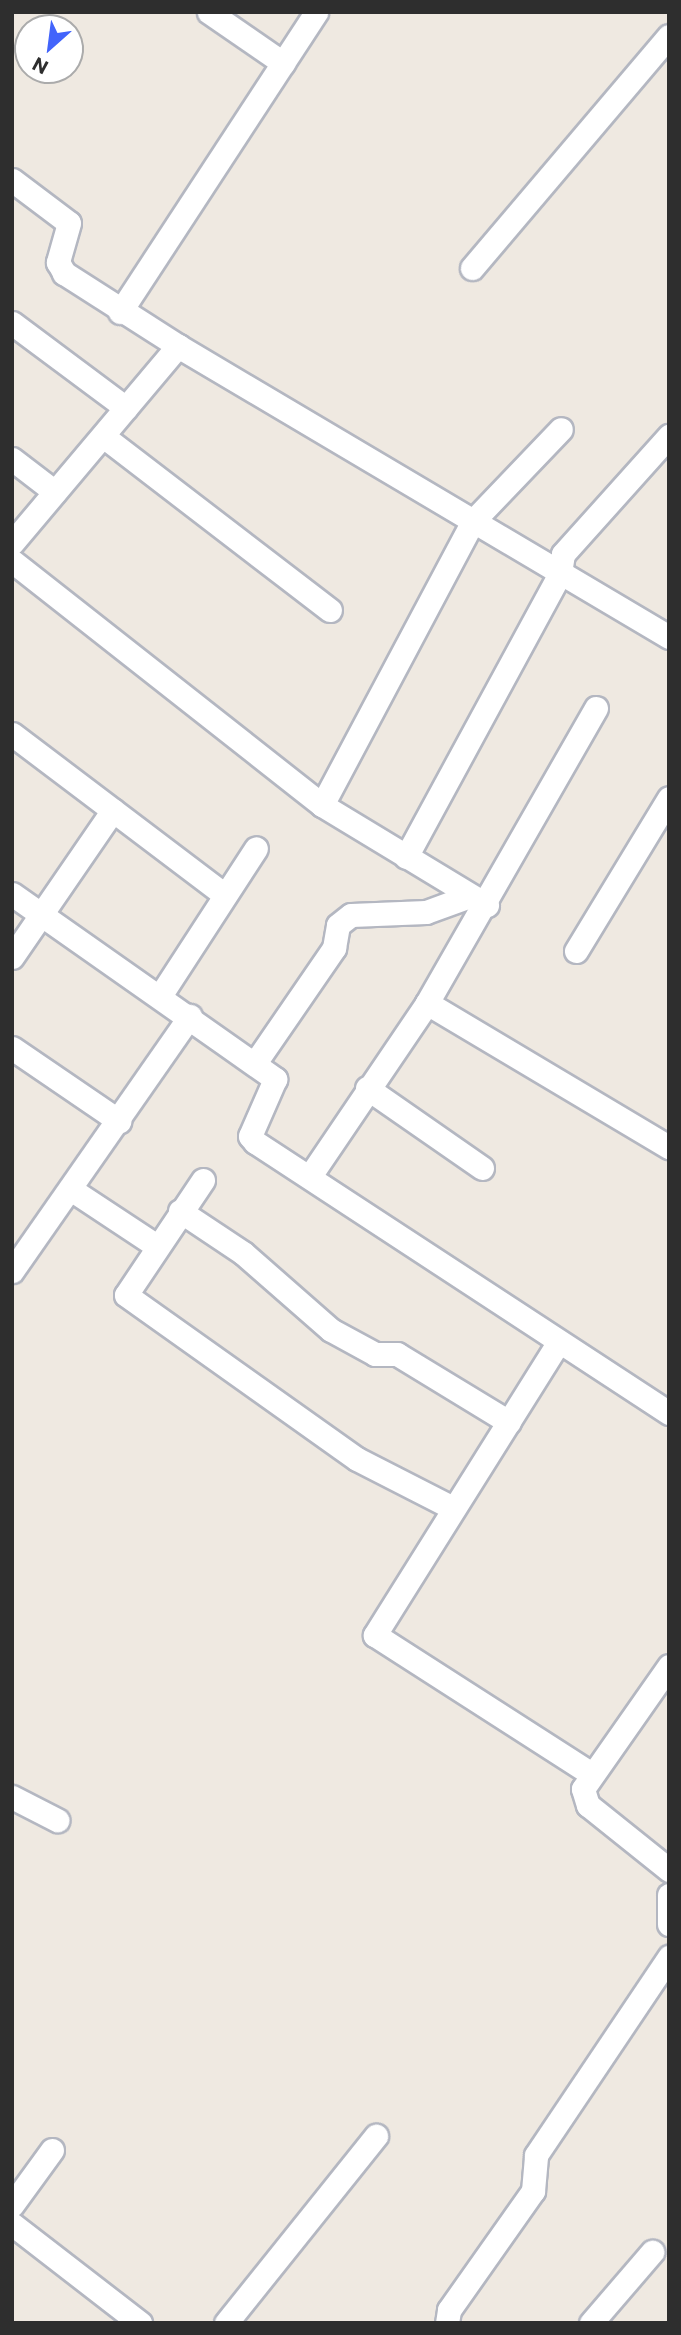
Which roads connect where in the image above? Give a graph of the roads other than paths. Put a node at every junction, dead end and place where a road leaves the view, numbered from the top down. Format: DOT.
graph roads {
  1 [pos="209,12"];
  2 [pos="316,12"];
  3 [pos="669,36"];
  4 [pos="282,63"];
  5 [pos="12,180"];
  6 [pos="472,268"];
  7 [pos="120,312"];
  8 [pos="12,323"];
  9 [pos="178,346"];
  10 [pos="126,408"];
  11 [pos="561,429"];
  12 [pos="103,436"];
  13 [pos="669,436"];
  14 [pos="12,459"];
  15 [pos="55,492"];
  16 [pos="473,521"];
  17 [pos="12,543"];
  18 [pos="12,561"];
  19 [pos="560,573"];
  20 [pos="330,610"];
  21 [pos="669,637"];
  22 [pos="596,708"];
  23 [pos="12,734"];
  24 [pos="669,798"];
  25 [pos="322,805"];
  26 [pos="113,810"];
  27 [pos="256,848"];
  28 [pos="406,857"];
  29 [pos="12,894"];
  30 [pos="225,895"];
  31 [pos="478,900"];
  32 [pos="42,914"];
  33 [pos="576,951"];
  34 [pos="12,957"];
  35 [pos="160,996"];
  36 [pos="427,1003"];
  37 [pos="190,1016"];
  38 [pos="12,1048"];
  39 [pos="255,1063"];
  40 [pos="367,1088"];
  41 [pos="119,1121"];
  42 [pos="669,1147"];
  43 [pos="482,1168"];
  44 [pos="310,1176"];
  45 [pos="203,1180"];
  46 [pos="72,1190"];
  47 [pos="180,1211"];
  48 [pos="155,1245"];
  49 [pos="12,1272"];
  50 [pos="558,1343"];
  51 [pos="669,1413"];
  52 [pos="509,1422"];
  53 [pos="451,1507"];
  54 [pos="669,1666"];
  55 [pos="590,1773"];
  56 [pos="12,1797"];
  57 [pos="57,1820"];
  58 [pos="669,1870"];
  59 [pos="669,1895"];
  60 [pos="669,1924"];
  61 [pos="669,1957"];
  62 [pos="376,2136"];
  63 [pos="52,2150"];
  64 [pos="12,2205"];
  65 [pos="12,2224"];
  66 [pos="652,2252"];
  67 [pos="140,2323"];
  68 [pos="226,2323"];
  69 [pos="447,2323"];
  70 [pos="591,2323"];
  1 -- 4 [label="street"];
  2 -- 4 [label="street"];
  3 -- 6 [label="street"];
  4 -- 7 [label="street"];
  5 -- 7 [label="street"];
  7 -- 9 [label="street"];
  8 -- 10 [label="street"];
  9 -- 10 [label="street"];
  9 -- 16 [label="street"];
  10 -- 12 [label="street"];
  11 -- 16 [label="street"];
  12 -- 15 [label="street"];
  12 -- 20 [label="street"];
  13 -- 19 [label="street"];
  14 -- 15 [label="street"];
  15 -- 17 [label="street"];
  16 -- 19 [label="street"];
  16 -- 25 [label="street"];
  18 -- 25 [label="street"];
  19 -- 21 [label="street"];
  19 -- 28 [label="street"];
  22 -- 31 [label="street"];
  23 -- 26 [label="street"];
  24 -- 33 [label="street"];
  25 -- 28 [label="street"];
  26 -- 30 [label="street"];
  26 -- 32 [label="street"];
  27 -- 30 [label="street"];
  28 -- 31 [label="street"];
  29 -- 32 [label="street"];
  30 -- 35 [label="street"];
  31 -- 36 [label="street"];
  31 -- 39 [label="street"];
  32 -- 34 [label="street"];
  32 -- 35 [label="street"];
  35 -- 37 [label="street"];
  36 -- 40 [label="street"];
  36 -- 42 [label="street"];
  37 -- 39 [label="street"];
  37 -- 41 [label="street"];
  38 -- 41 [label="street"];
  39 -- 44 [label="street"];
  40 -- 43 [label="street"];
  40 -- 44 [label="street"];
  41 -- 46 [label="street"];
  44 -- 50 [label="street"];
  45 -- 47 [label="street"];
  46 -- 48 [label="street"];
  46 -- 49 [label="street"];
  47 -- 48 [label="street"];
  47 -- 52 [label="street"];
  48 -- 53 [label="street"];
  50 -- 51 [label="street"];
  50 -- 52 [label="street"];
  52 -- 53 [label="street"];
  53 -- 55 [label="street"];
  54 -- 55 [label="street"];
  55 -- 58 [label="street"];
  56 -- 57 [label="street"];
  59 -- 60 [label="street"];
  61 -- 69 [label="street"];
  62 -- 68 [label="street"];
  63 -- 64 [label="street"];
  65 -- 67 [label="street"];
  66 -- 70 [label="street"];
}
